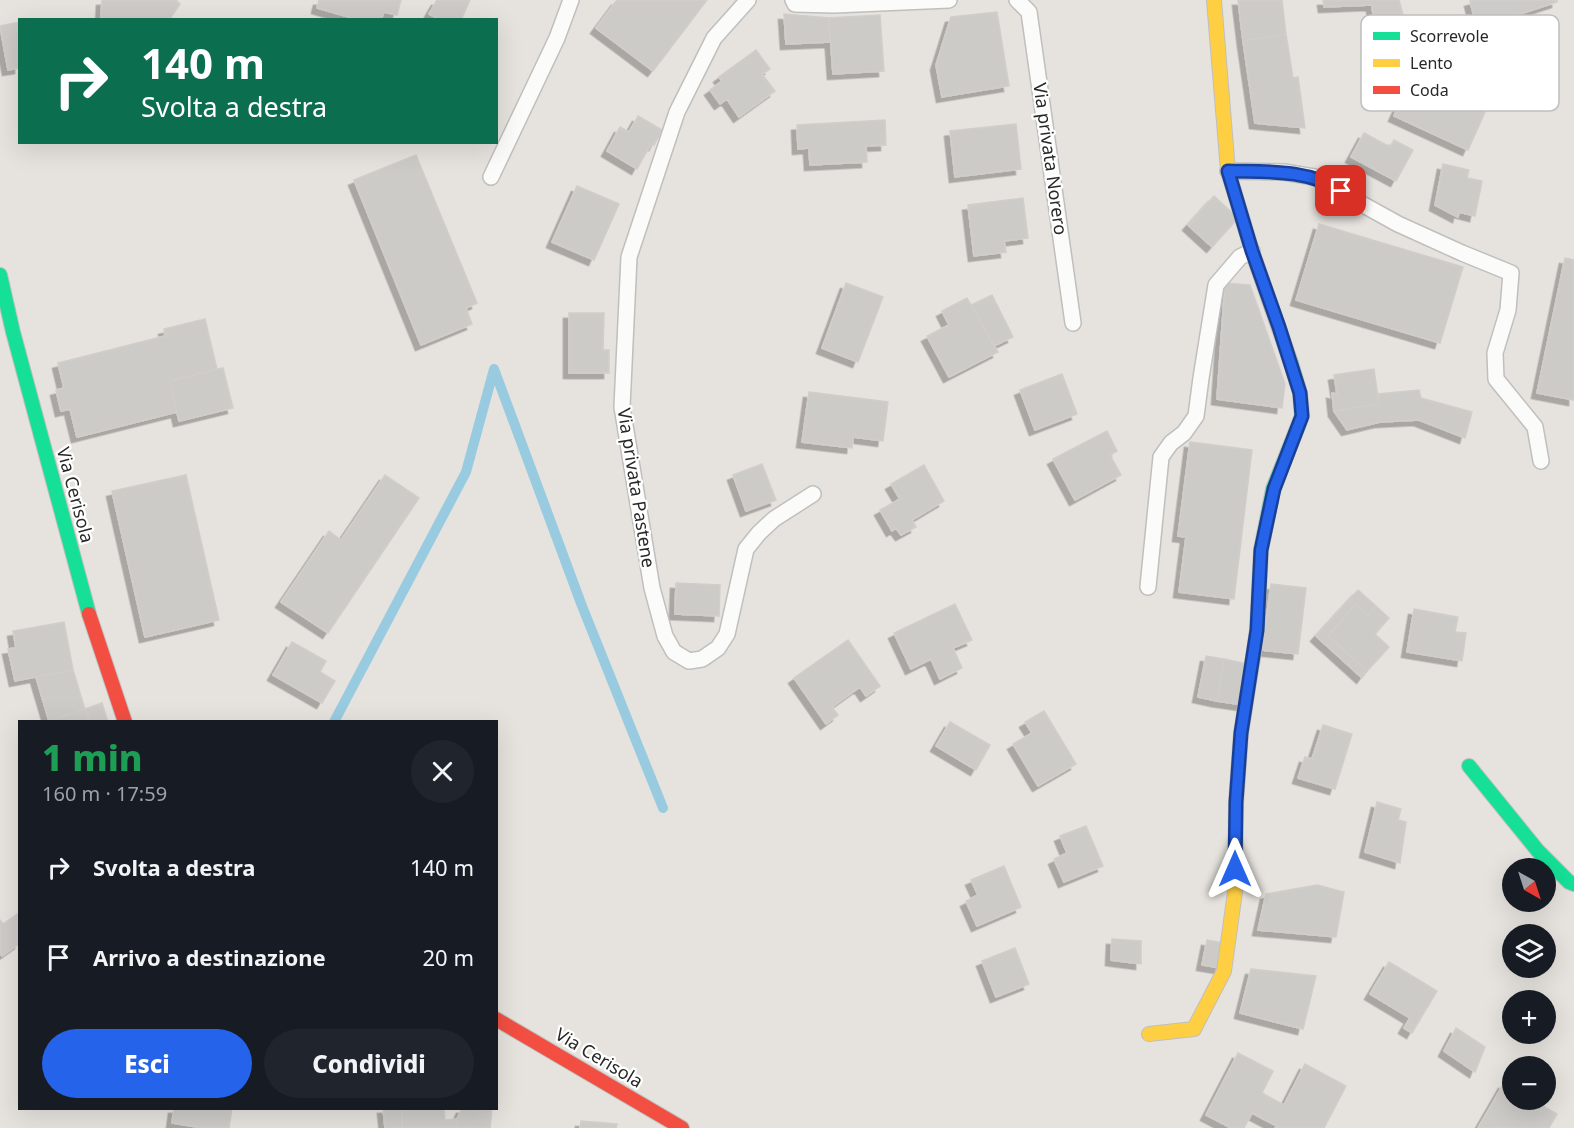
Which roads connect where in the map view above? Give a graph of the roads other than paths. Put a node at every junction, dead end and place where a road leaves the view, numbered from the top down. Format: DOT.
graph roads {
  1 [pos="571,0"];
  2 [pos="748,0"];
  3 [pos="794,0"];
  4 [pos="949,0"];
  5 [pos="1017,0"];
  6 [pos="1214,0"];
  7 [pos="1228,171"];
  8 [pos="491,177"];
  9 [pos="1252,251"];
  10 [pos="0,275"];
  11 [pos="1072,323"];
  12 [pos="1542,461"];
  13 [pos="813,494"];
  14 [pos="1148,587"];
  15 [pos="124,720"];
  16 [pos="1469,766"];
  17 [pos="1574,885"];
  18 [pos="498,1020"];
  19 [pos="1149,1034"];
  20 [pos="682,1128"];
  1 -- 8 [label="lane"];
  2 -- 13 [label="lane, Via privata Pastene"];
  3 -- 4 [label="lane"];
  5 -- 11 [label="lane, Via privata Norero"];
  6 -- 7 [label="street"];
  7 -- 9 [label="street"];
  7 -- 12 [label="lane"];
  9 -- 14 [label="lane"];
  9 -- 19 [label="street"];
  10 -- 15 [label="street, Via Cerisola"];
  16 -- 17 [label="street"];
  18 -- 20 [label="street, Via Cerisola"];
}
